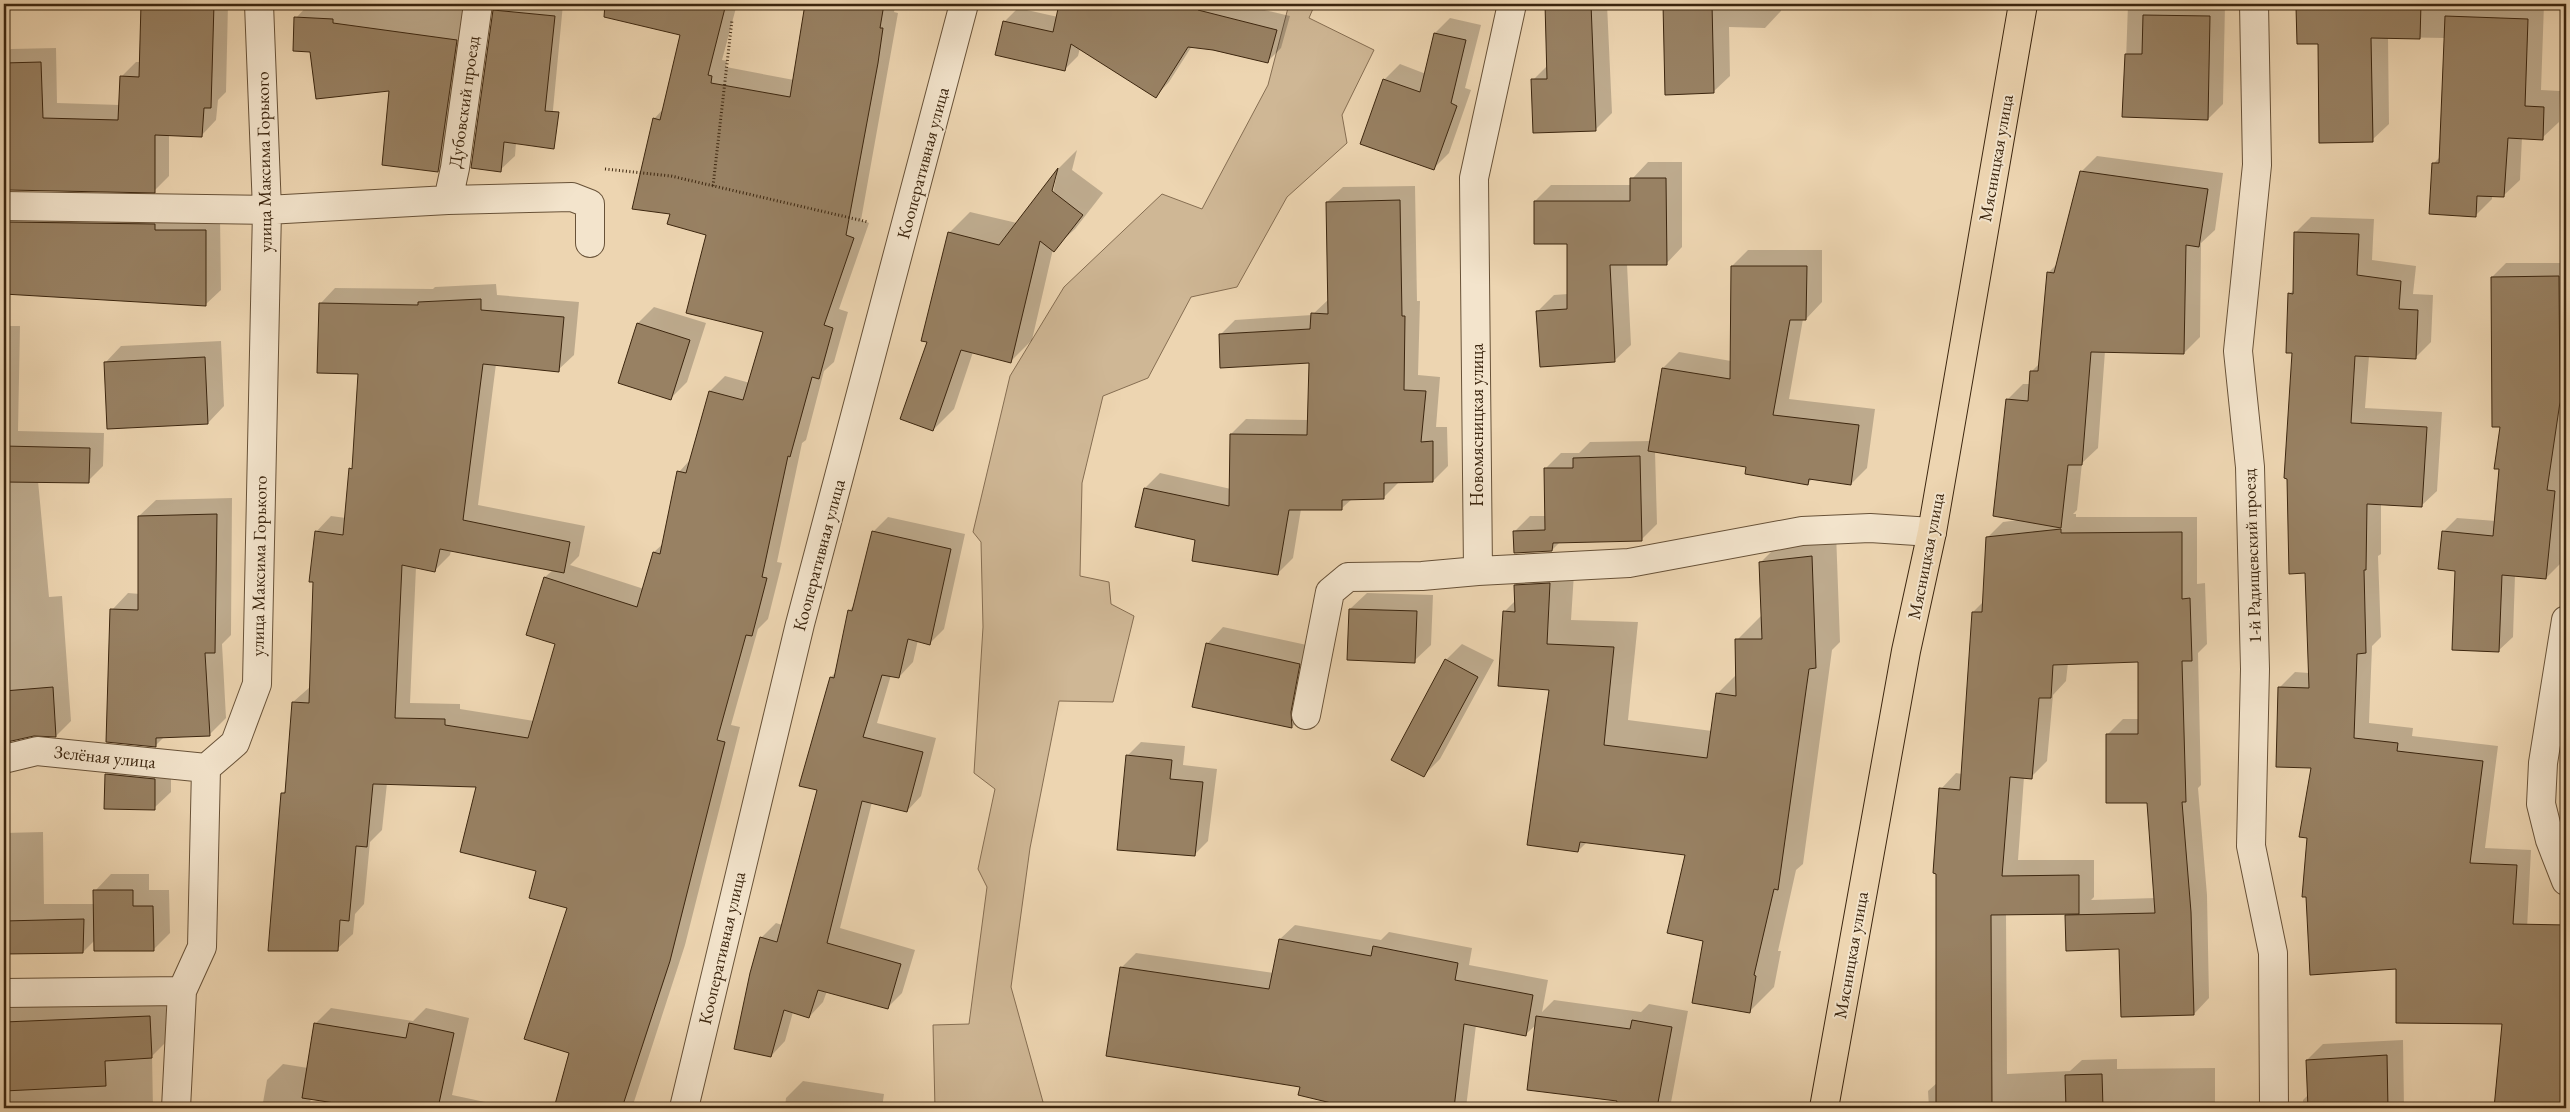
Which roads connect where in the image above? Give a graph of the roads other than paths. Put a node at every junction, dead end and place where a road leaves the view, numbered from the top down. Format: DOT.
graph roads {
  1 [pos="259,4"];
  2 [pos="478,4"];
  3 [pos="964,4"];
  4 [pos="1512,4"];
  5 [pos="2023,4"];
  6 [pos="2254,4"];
  7 [pos="448,200"];
  8 [pos="4,206"];
  9 [pos="267,210"];
  10 [pos="590,243"];
  11 [pos="1932,532"];
  12 [pos="1478,571"];
  13 [pos="2566,620"];
  14 [pos="1306,715"];
  15 [pos="4,759"];
  16 [pos="206,768"];
  17 [pos="2566,881"];
  18 [pos="182,991"];
  19 [pos="4,993"];
  20 [pos="176,1108"];
  21 [pos="684,1108"];
  22 [pos="1824,1108"];
  23 [pos="2274,1108"];
  1 -- 9 [label="street, улица Максима Горького"];
  2 -- 7 [label="street, Дубовский проезд"];
  3 -- 21 [label="street, Кооперативная улица"];
  4 -- 12 [label="street, Новомясницкая улица"];
  5 -- 11 [label="main road, Мясницкая улица"];
  6 -- 23 [label="street, 1-й Радищевский проезд"];
  7 -- 9 [label="street"];
  7 -- 10 [label="street"];
  8 -- 9 [label="street"];
  9 -- 16 [label="street, улица Максима Горького"];
  11 -- 12 [label="street"];
  11 -- 22 [label="main road, Мясницкая улица"];
  12 -- 14 [label="street"];
  13 -- 17 [label="street"];
  15 -- 16 [label="street, Зелёная улица"];
  16 -- 18 [label="street"];
  18 -- 19 [label="street"];
  18 -- 20 [label="street"];
}
